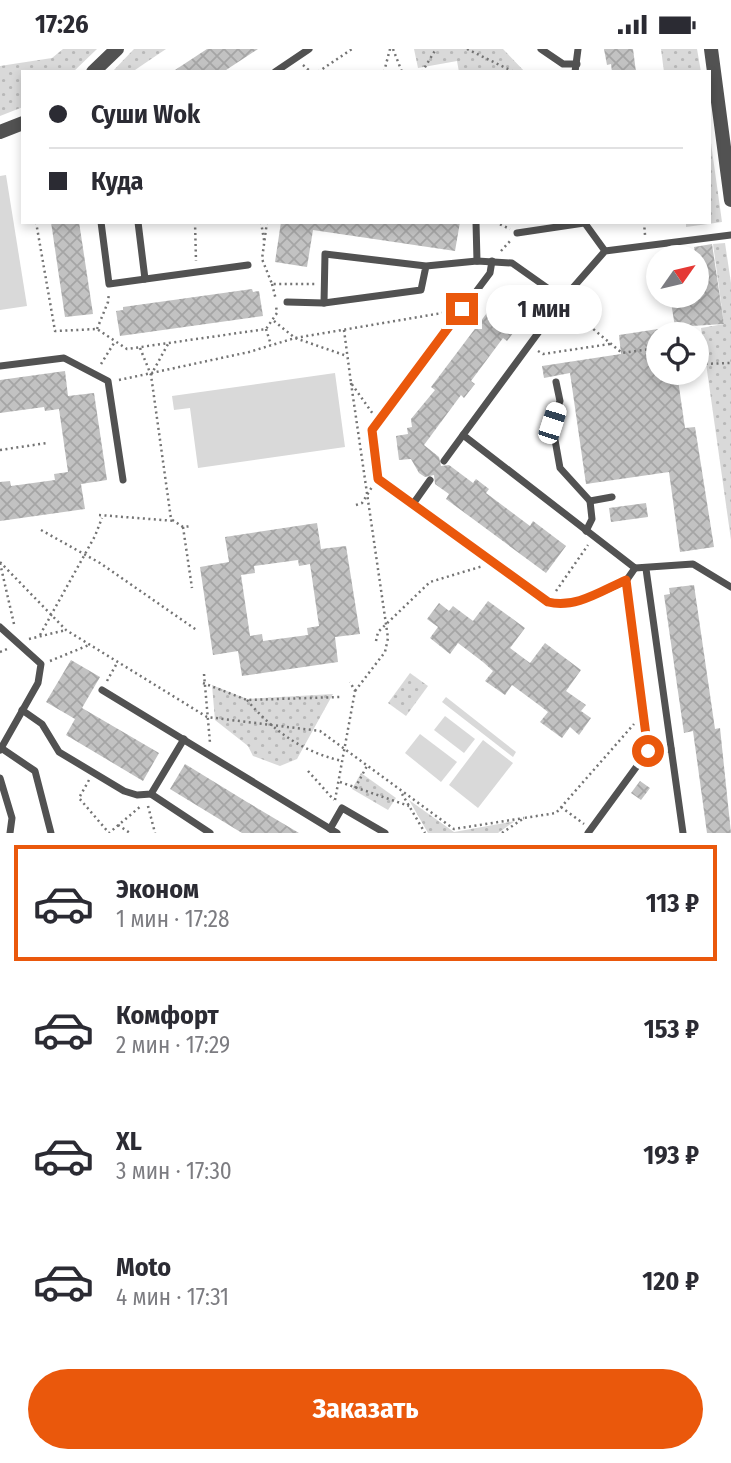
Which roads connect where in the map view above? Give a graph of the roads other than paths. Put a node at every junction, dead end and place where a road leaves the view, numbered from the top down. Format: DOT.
graph roads {
  1 [pos="117,49"];
  2 [pos="309,49"];
  3 [pos="541,49"];
  4 [pos="578,49"];
  5 [pos="711,49"];
  6 [pos="576,68"];
  7 [pos="95,70"];
  8 [pos="278,70"];
  9 [pos="21,124"];
  10 [pos="0,132"];
  11 [pos="731,200"];
  12 [pos="101,224"];
  13 [pos="138,224"];
  14 [pos="476,224"];
  15 [pos="577,224"];
  16 [pos="585,224"];
  17 [pos="517,233"];
  18 [pos="731,235"];
  19 [pos="605,251"];
  20 [pos="477,261"];
  21 [pos="492,261"];
  22 [pos="248,265"];
  23 [pos="426,266"];
  24 [pos="145,279"];
  25 [pos="563,299"];
  26 [pos="287,302"];
  27 [pos="324,303"];
  28 [pos="0,366"];
  29 [pos="556,381"];
  30 [pos="463,435"];
  31 [pos="444,461"];
  32 [pos="122,480"];
  33 [pos="430,480"];
  34 [pos="612,497"];
  35 [pos="590,501"];
  36 [pos="412,504"];
  37 [pos="586,531"];
  38 [pos="635,568"];
  39 [pos="646,569"];
  40 [pos="626,580"];
  41 [pos="731,587"];
  42 [pos="0,627"];
  43 [pos="102,690"];
  44 [pos="22,710"];
  45 [pos="184,739"];
  46 [pos="1,749"];
  47 [pos="671,749"];
  48 [pos="648,751"];
  49 [pos="0,778"];
  50 [pos="151,794"];
  51 [pos="333,831"];
  52 [pos="589,831"];
  53 [pos="10,833"];
  54 [pos="51,833"];
  55 [pos="209,833"];
  56 [pos="385,833"];
  57 [pos="683,833"];
  1 -- 7 [label="street"];
  2 -- 8 [label="lane"];
  3 -- 6 [label="lane"];
  4 -- 6 [label="lane"];
  5 -- 11 [label="street"];
  9 -- 10 [label="street"];
  12 -- 24 [label="lane"];
  13 -- 24 [label="lane"];
  14 -- 20 [label="lane"];
  15 -- 17 [label="lane"];
  16 -- 19 [label="lane"];
  18 -- 19 [label="lane"];
  19 -- 25 [label="lane"];
  20 -- 21 [label="lane"];
  20 -- 23 [label="lane"];
  21 -- 25 [label="lane"];
  21 -- 36 [label="lane"];
  22 -- 24 [label="lane"];
  23 -- 27 [label="lane"];
  23 -- 27 [label="lane"];
  25 -- 30 [label="lane"];
  26 -- 27 [label="lane"];
  28 -- 32 [label="lane"];
  29 -- 35 [label="lane"];
  30 -- 31 [label="lane"];
  30 -- 37 [label="lane"];
  33 -- 36 [label="lane"];
  34 -- 35 [label="lane"];
  35 -- 37 [label="lane"];
  36 -- 40 [label="lane"];
  37 -- 38 [label="lane"];
  38 -- 39 [label="lane"];
  38 -- 40 [label="lane"];
  39 -- 41 [label="lane"];
  39 -- 47 [label="lane"];
  40 -- 48 [label="lane"];
  42 -- 44 [label="lane"];
  43 -- 45 [label="lane"];
  44 -- 46 [label="lane"];
  44 -- 50 [label="lane"];
  45 -- 50 [label="lane"];
  45 -- 51 [label="lane"];
  46 -- 54 [label="lane"];
  47 -- 48 [label="lane"];
  47 -- 57 [label="lane"];
  48 -- 52 [label="lane"];
  49 -- 53 [label="lane"];
  50 -- 55 [label="lane"];
  51 -- 56 [label="lane"];
}
